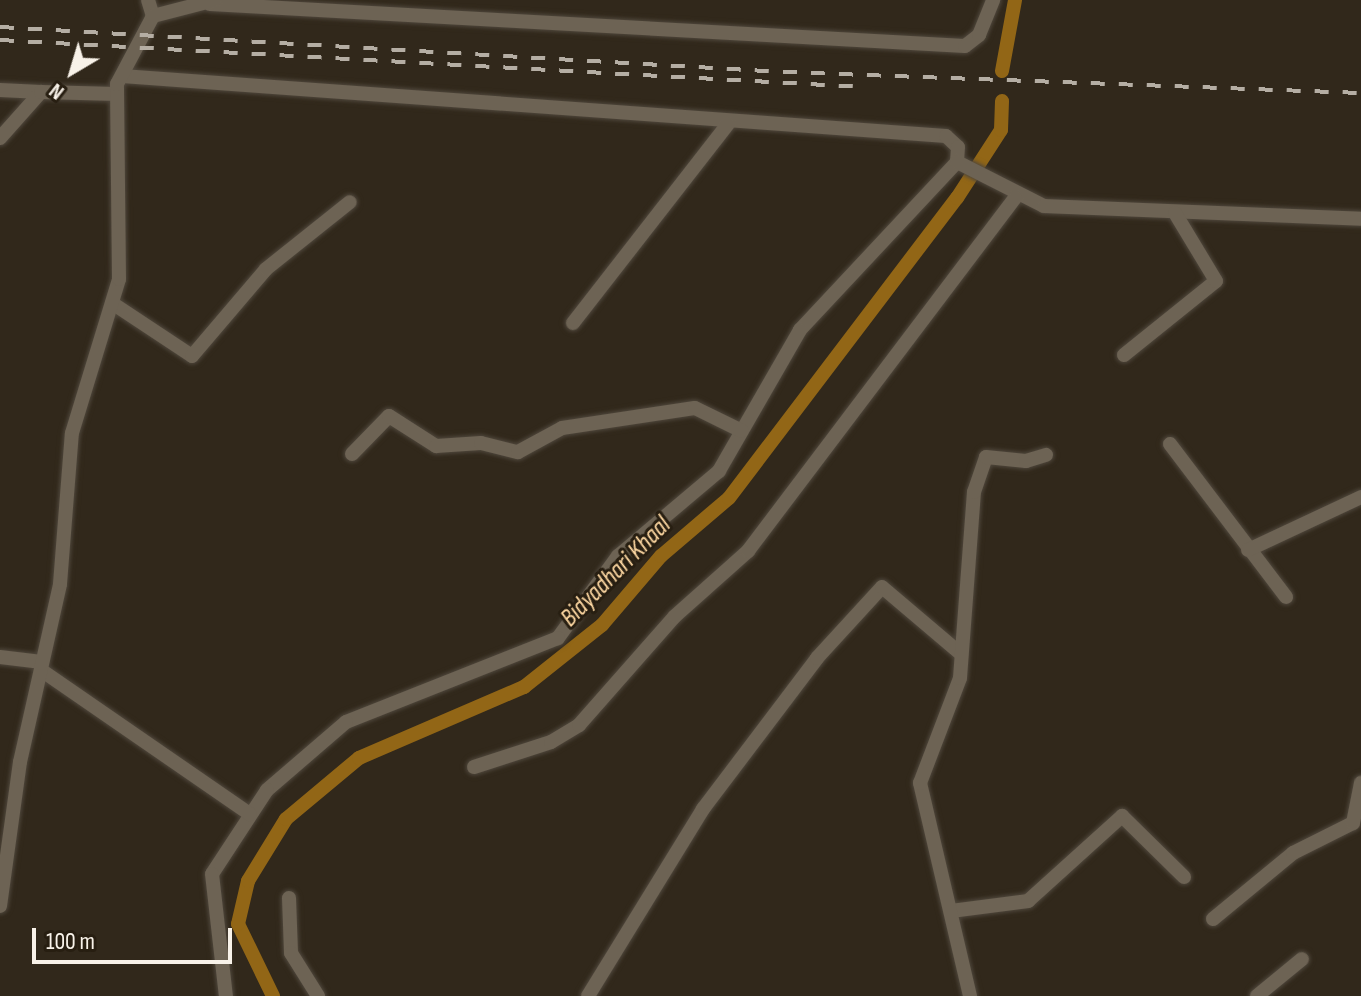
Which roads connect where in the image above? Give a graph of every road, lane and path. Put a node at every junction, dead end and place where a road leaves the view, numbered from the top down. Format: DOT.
graph roads {
  1 [pos="148,0"];
  2 [pos="993,0"];
  3 [pos="212,2"];
  4 [pos="153,16"];
  5 [pos="122,76"];
  6 [pos="0,90"];
  7 [pos="41,92"];
  8 [pos="117,94"];
  9 [pos="728,124"];
  10 [pos="0,138"];
  11 [pos="957,162"];
  12 [pos="1015,198"];
  13 [pos="350,202"];
  14 [pos="1175,213"];
  15 [pos="1361,219"];
  16 [pos="112,303"];
  17 [pos="573,323"];
  18 [pos="1124,355"];
  19 [pos="742,431"];
  20 [pos="1170,444"];
  21 [pos="352,454"];
  22 [pos="1046,455"];
  23 [pos="1361,497"];
  24 [pos="1248,550"];
  25 [pos="1286,597"];
  26 [pos="961,654"];
  27 [pos="0,657"];
  28 [pos="42,666"];
  29 [pos="474,767"];
  30 [pos="1361,783"];
  31 [pos="250,814"];
  32 [pos="1184,877"];
  33 [pos="289,898"];
  34 [pos="0,906"];
  35 [pos="951,911"];
  36 [pos="1213,919"];
  37 [pos="1302,959"];
  38 [pos="226,996"];
  39 [pos="318,996"];
  40 [pos="588,996"];
  41 [pos="970,996"];
  42 [pos="1257,996"];
  1 -- 4 [label="street"];
  2 -- 3 [label="street"];
  3 -- 4 [label="street"];
  4 -- 5 [label="street"];
  5 -- 8 [label="street"];
  5 -- 9 [label="street"];
  6 -- 7 [label="street"];
  7 -- 8 [label="street"];
  7 -- 10 [label="street"];
  8 -- 16 [label="street"];
  9 -- 11 [label="street"];
  9 -- 17 [label="street"];
  11 -- 12 [label="street"];
  11 -- 19 [label="street"];
  12 -- 14 [label="street"];
  12 -- 29 [label="street"];
  13 -- 16 [label="street"];
  14 -- 15 [label="street"];
  14 -- 18 [label="street"];
  16 -- 28 [label="street"];
  19 -- 21 [label="street"];
  19 -- 31 [label="street"];
  20 -- 24 [label="street"];
  22 -- 26 [label="street"];
  23 -- 24 [label="street"];
  24 -- 25 [label="street"];
  26 -- 35 [label="street"];
  26 -- 40 [label="street"];
  27 -- 28 [label="street"];
  28 -- 31 [label="street"];
  28 -- 34 [label="street"];
  30 -- 36 [label="street"];
  31 -- 38 [label="street"];
  32 -- 35 [label="street"];
  33 -- 39 [label="street"];
  35 -- 41 [label="street"];
  37 -- 42 [label="street"];
}
